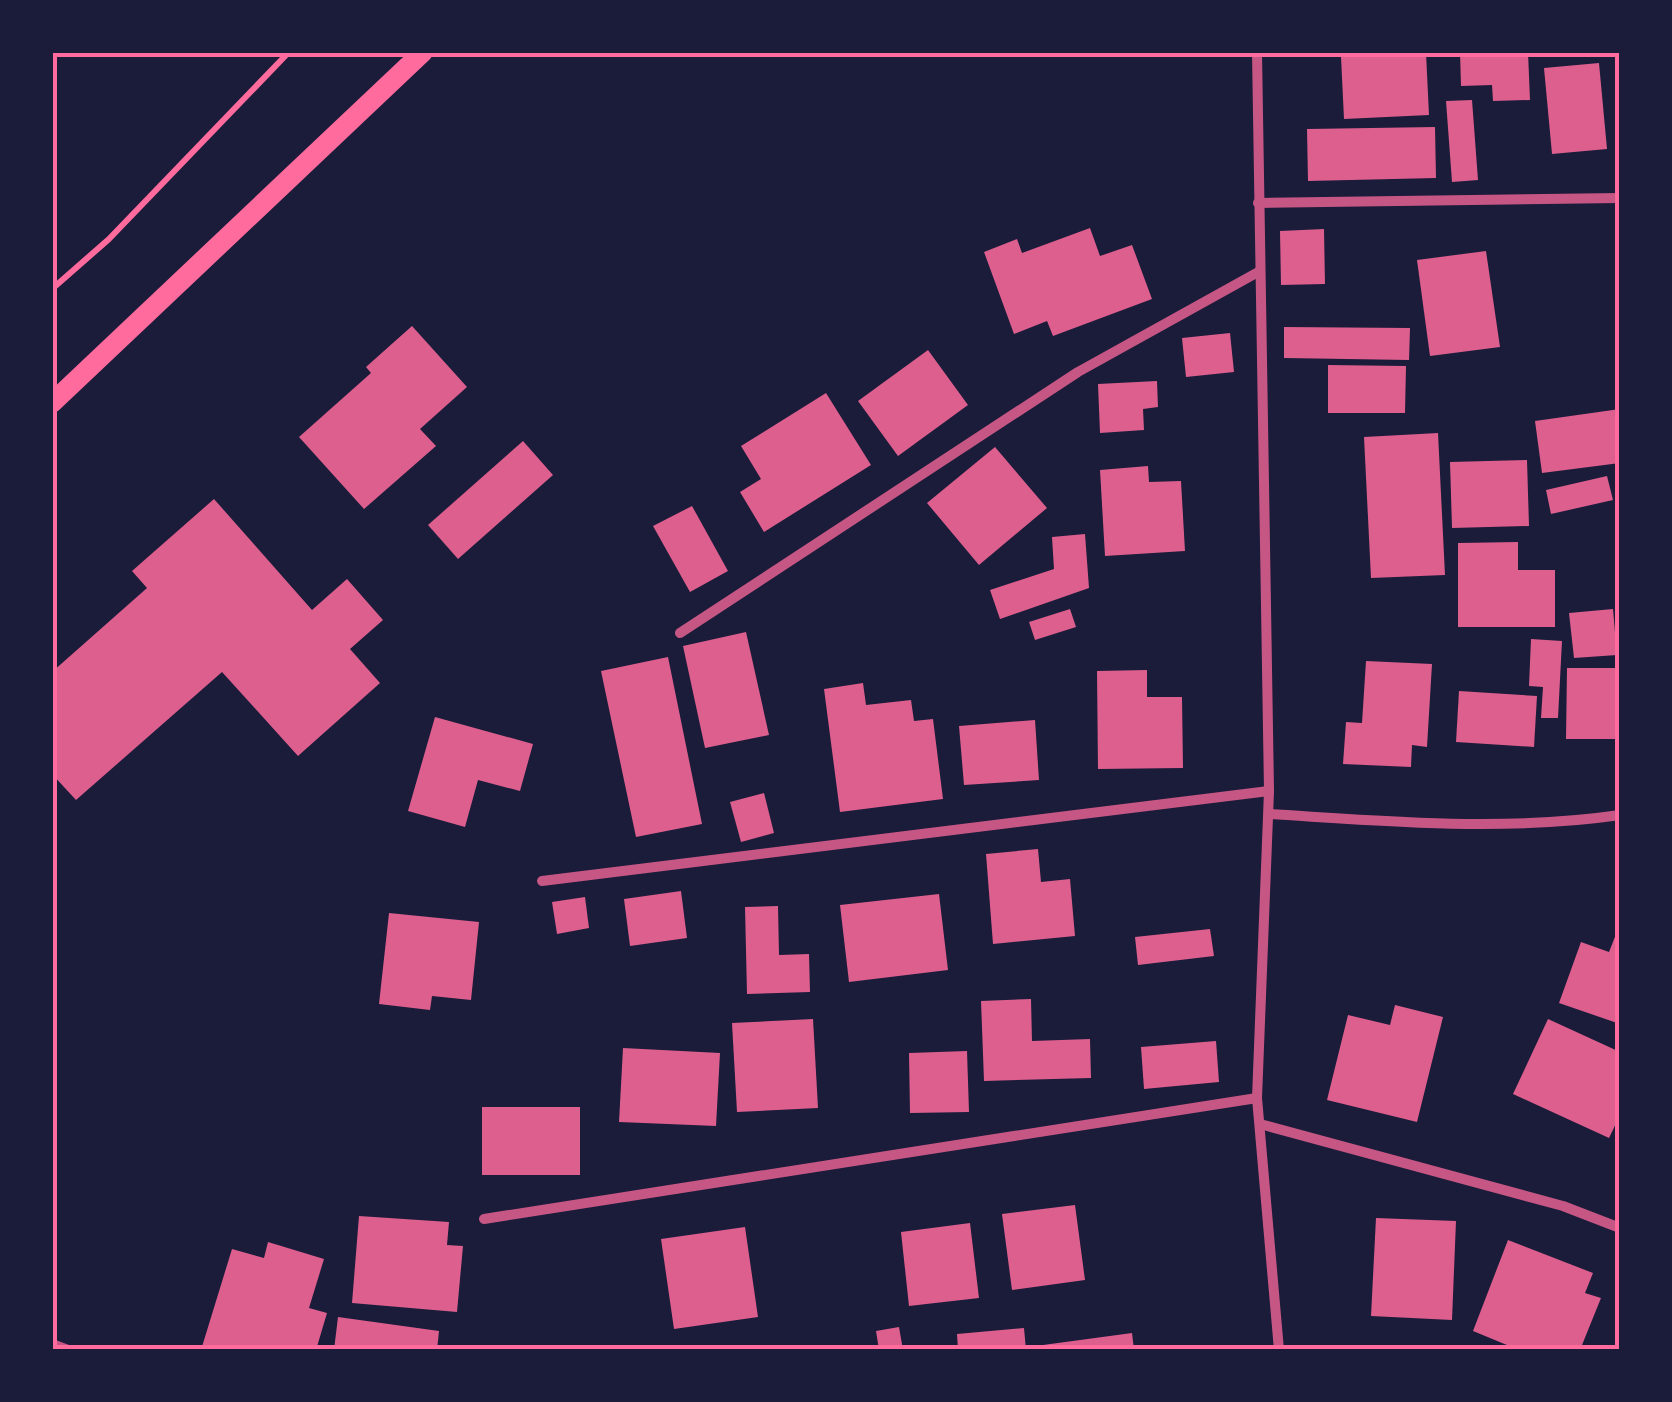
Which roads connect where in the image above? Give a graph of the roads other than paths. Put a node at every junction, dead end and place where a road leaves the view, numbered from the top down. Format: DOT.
graph roads {
  1 [pos="423,52"];
  2 [pos="1257,52"];
  3 [pos="1620,198"];
  4 [pos="1258,203"];
  5 [pos="1260,270"];
  6 [pos="52,404"];
  7 [pos="680,633"];
  8 [pos="1269,791"];
  9 [pos="1268,814"];
  10 [pos="1620,814"];
  11 [pos="542,881"];
  12 [pos="1257,1098"];
  13 [pos="1260,1124"];
  14 [pos="484,1219"];
  15 [pos="1620,1228"];
  16 [pos="52,1344"];
  17 [pos="68,1350"];
  18 [pos="1280,1350"];
  1 -- 6 [label="main road"];
  2 -- 4 [label="street"];
  3 -- 4 [label="street"];
  4 -- 5 [label="street"];
  5 -- 7 [label="street"];
  5 -- 8 [label="street"];
  8 -- 9 [label="street"];
  8 -- 11 [label="street"];
  9 -- 10 [label="street"];
  9 -- 12 [label="street"];
  12 -- 13 [label="street"];
  12 -- 14 [label="street"];
  13 -- 15 [label="street"];
  13 -- 18 [label="street"];
  16 -- 17 [label="street"];
}
